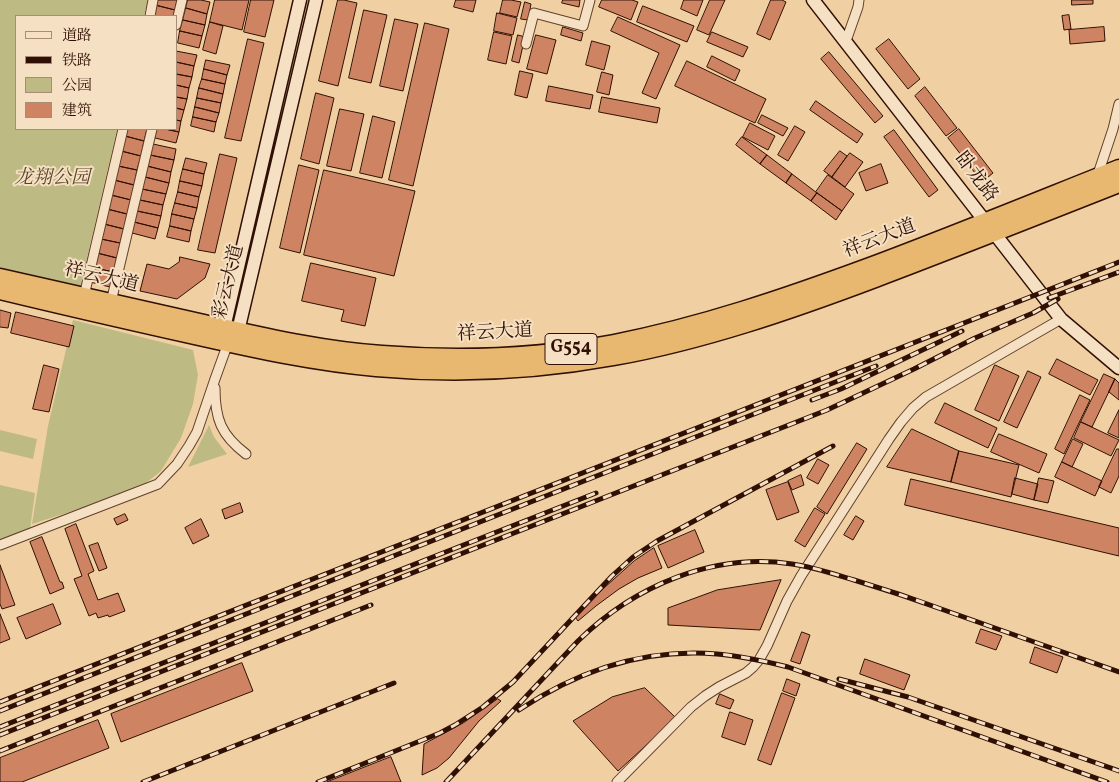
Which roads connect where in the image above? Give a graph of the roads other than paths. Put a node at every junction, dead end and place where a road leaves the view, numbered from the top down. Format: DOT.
graph roads {
  1 [pos="153,0"];
  2 [pos="182,0"];
  3 [pos="300,0"];
  4 [pos="316,0"];
  5 [pos="590,0"];
  6 [pos="813,0"];
  7 [pos="859,0"];
  8 [pos="150,15"];
  9 [pos="178,17"];
  10 [pos="846,41"];
  11 [pos="526,44"];
  12 [pos="1119,104"];
  13 [pos="123,130"];
  14 [pos="152,130"];
  15 [pos="1119,168"];
  16 [pos="1097,177"];
  17 [pos="1119,184"];
  18 [pos="990,227"];
  19 [pos="0,277"];
  20 [pos="0,291"];
  21 [pos="84,296"];
  22 [pos="111,302"];
  23 [pos="1061,319"];
  24 [pos="230,334"];
  25 [pos="1119,368"];
  26 [pos="215,378"];
  27 [pos="246,454"];
  28 [pos="0,546"];
  29 [pos="617,782"];
  1 -- 8 [label="street"];
  2 -- 9 [label="street"];
  3 -- 24 [label="main road, 彩云大道"];
  4 -- 24 [label="main road, 彩云大道"];
  5 -- 11 [label="street"];
  6 -- 10 [label="main road, 卧龙路"];
  7 -- 10 [label="street"];
  10 -- 18 [label="main road, 卧龙路"];
  12 -- 16 [label="street"];
  13 -- 21 [label="street"];
  14 -- 22 [label="street"];
  15 -- 16 [label="highway, 祥云大道 / G554"];
  16 -- 18 [label="highway, 祥云大道 / G554"];
  17 -- 18 [label="highway, 祥云大道 / G554"];
  18 -- 23 [label="main road, 卧龙路"];
  18 -- 24 [label="highway, 祥云大道 / G554"];
  19 -- 21 [label="highway, 祥云大道 / G554"];
  20 -- 24 [label="highway, 祥云大道 / G554"];
  21 -- 22 [label="highway, 祥云大道 / G554"];
  22 -- 24 [label="highway, 祥云大道 / G554"];
  23 -- 25 [label="main road, 卧龙路"];
  23 -- 29 [label="street"];
  24 -- 26 [label="street"];
  26 -- 27 [label="street"];
  26 -- 28 [label="street"];
}
